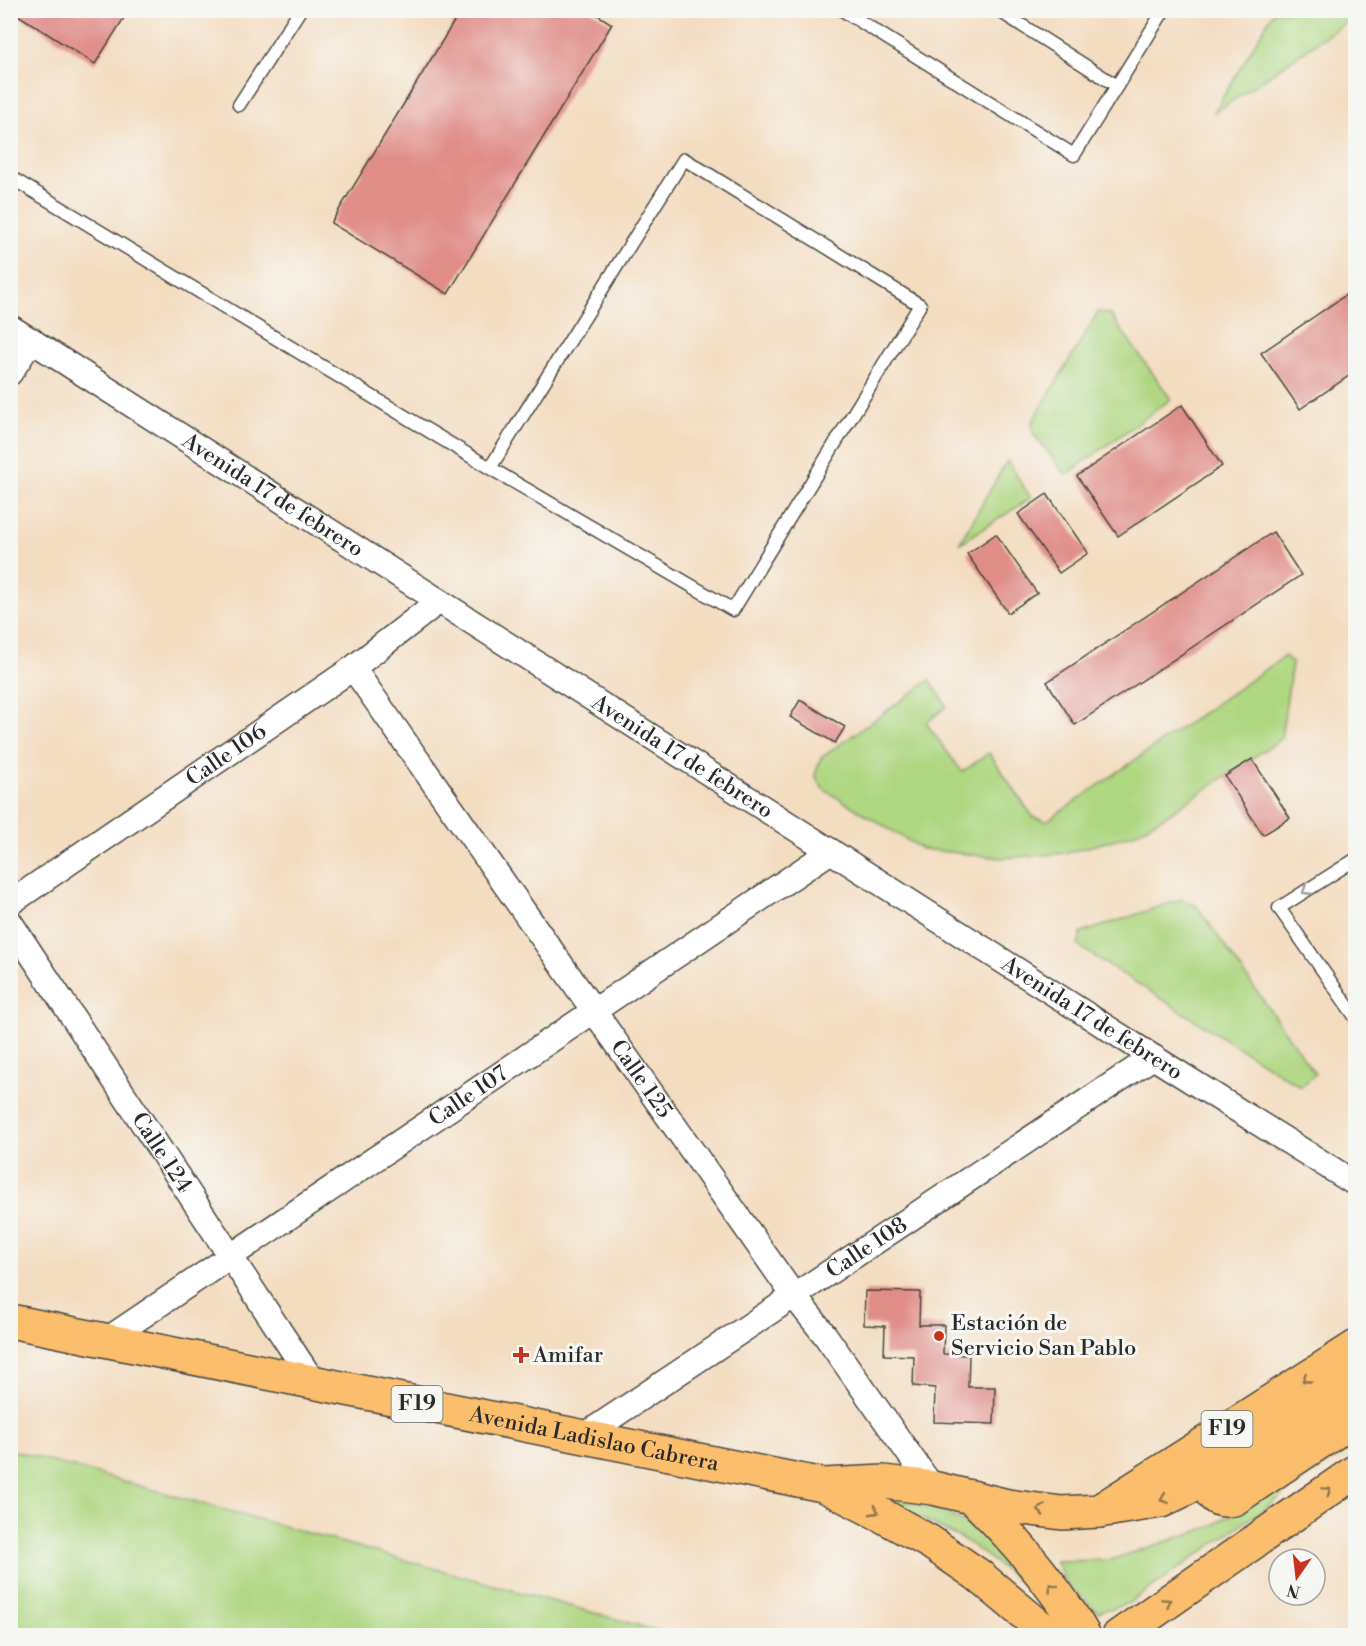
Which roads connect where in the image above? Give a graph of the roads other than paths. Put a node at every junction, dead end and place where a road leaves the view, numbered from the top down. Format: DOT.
graph roads {
  1 [pos="300,10"];
  2 [pos="842,10"];
  3 [pos="998,10"];
  4 [pos="1164,10"];
  5 [pos="1117,86"];
  6 [pos="239,105"];
  7 [pos="10,177"];
  8 [pos="10,327"];
  9 [pos="32,340"];
  10 [pos="10,373"];
  11 [pos="490,468"];
  12 [pos="439,601"];
  13 [pos="353,668"];
  14 [pos="831,851"];
  15 [pos="1356,859"];
  16 [pos="10,903"];
  17 [pos="10,922"];
  18 [pos="594,1011"];
  19 [pos="1356,1018"];
  20 [pos="1152,1057"];
  21 [pos="1356,1184"];
  22 [pos="231,1257"];
  23 [pos="794,1296"];
  24 [pos="10,1322"];
  25 [pos="105,1341"];
  26 [pos="1356,1347"];
  27 [pos="1356,1379"];
  28 [pos="314,1383"];
  29 [pos="1356,1418"];
  30 [pos="582,1437"];
  31 [pos="1356,1471"];
  32 [pos="1210,1477"];
  33 [pos="823,1485"];
  34 [pos="933,1488"];
  35 [pos="972,1497"];
  36 [pos="1099,1511"];
  37 [pos="1051,1635"];
  38 [pos="1084,1635"];
  39 [pos="1119,1635"];
  1 -- 6 [label="lane"];
  2 -- 5 [label="lane"];
  3 -- 5 [label="lane"];
  4 -- 5 [label="lane"];
  7 -- 11 [label="lane"];
  8 -- 9 [label="street, Avenida 17 de febrero"];
  9 -- 10 [label="street"];
  9 -- 12 [label="street, Avenida 17 de febrero"];
  11 -- 11 [label="lane"];
  12 -- 13 [label="street, Calle 106"];
  12 -- 14 [label="street, Avenida 17 de febrero"];
  13 -- 16 [label="street, Calle 106"];
  13 -- 18 [label="street, Calle 125"];
  14 -- 18 [label="street, Calle 107"];
  14 -- 20 [label="street, Avenida 17 de febrero"];
  15 -- 19 [label="lane, one-way"];
  17 -- 22 [label="street, Calle 124"];
  18 -- 22 [label="street, Calle 107"];
  18 -- 23 [label="street, Calle 125"];
  20 -- 21 [label="street, Avenida 17 de febrero"];
  20 -- 23 [label="street, Calle 108"];
  22 -- 25 [label="street, Calle 107"];
  22 -- 28 [label="street, Calle 124"];
  23 -- 30 [label="street, Calle 108"];
  23 -- 34 [label="street, Calle 125"];
  24 -- 25 [label="main road, Avenida Ladislao Cabrera / F19"];
  25 -- 28 [label="main road, Avenida Ladislao Cabrera / F19"];
  26 -- 36 [label="main road, Avenida Ladislao Cabrera / F19, one-way"];
  27 -- 32 [label="main road, Avenida Ladislao Cabrera / F19"];
  28 -- 30 [label="main road, Avenida Ladislao Cabrera / F19"];
  29 -- 32 [label="main road, F19"];
  30 -- 33 [label="main road, Avenida Ladislao Cabrera / F19"];
  39 -- 31 [label="main road, one-way"];
  32 -- 36 [label="main road, Avenida Ladislao Cabrera / F19, one-way"];
  33 -- 34 [label="main road, Avenida Ladislao Cabrera / F19"];
  33 -- 37 [label="main road, Avenida Ladislao Cabrera / F19, one-way"];
  34 -- 35 [label="main road, Avenida Ladislao Cabrera / F19"];
  36 -- 35 [label="main road, Avenida Ladislao Cabrera / F19, one-way"];
  38 -- 35 [label="main road, one-way"];
}
